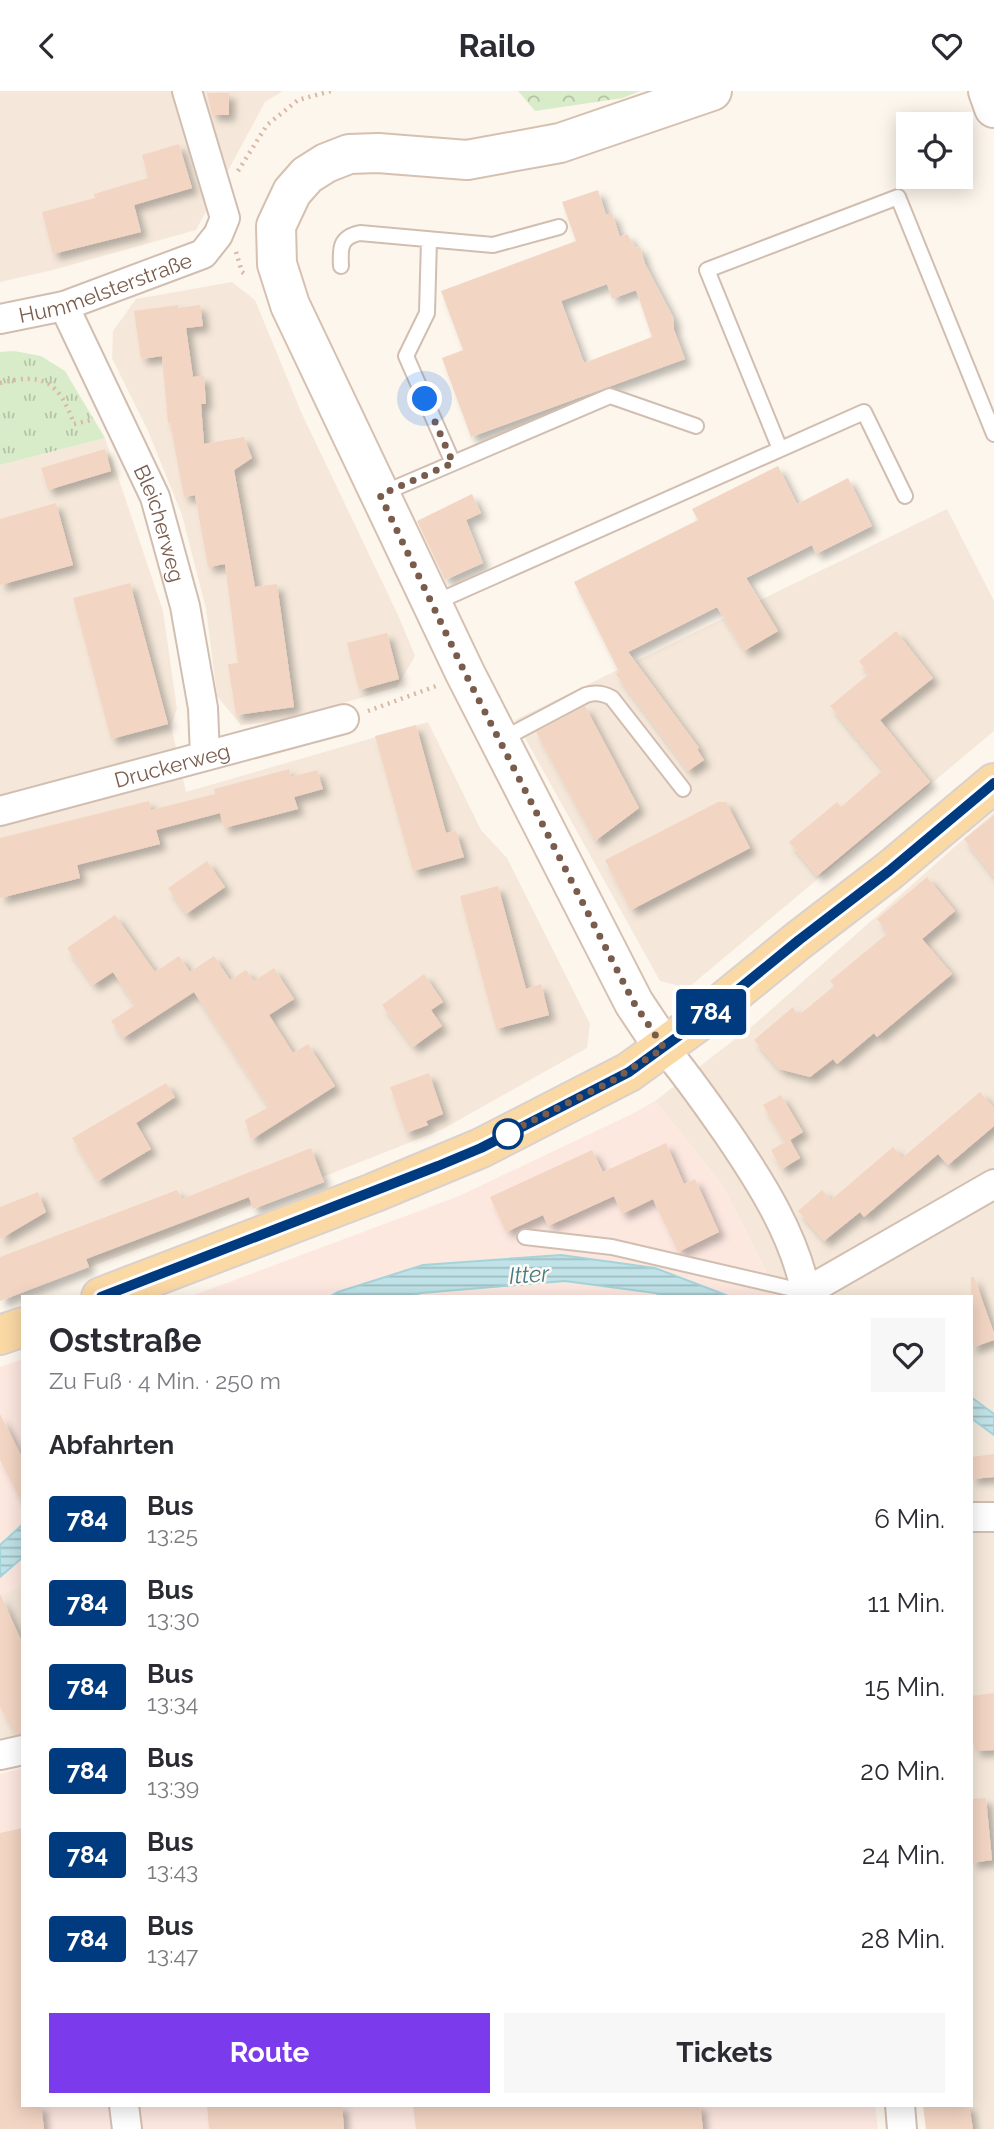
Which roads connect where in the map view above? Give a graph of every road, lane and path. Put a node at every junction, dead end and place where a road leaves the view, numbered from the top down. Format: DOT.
graph roads {
  1 [pos="187,91"];
  2 [pos="331,91"];
  3 [pos="712,91"];
  4 [pos="988,91"];
  5 [pos="994,108"];
  6 [pos="221,198"];
  7 [pos="559,227"];
  8 [pos="429,240"];
  9 [pos="341,266"];
  10 [pos="64,306"];
  11 [pos="0,319"];
  12 [pos="0,383"];
  13 [pos="102,417"];
  14 [pos="696,426"];
  15 [pos="994,434"];
  16 [pos="780,449"];
  17 [pos="453,463"];
  18 [pos="380,495"];
  19 [pos="905,496"];
  20 [pos="433,604"];
  21 [pos="465,673"];
  22 [pos="344,719"];
  23 [pos="499,741"];
  24 [pos="205,755"];
  25 [pos="994,783"];
  26 [pos="683,789"];
  27 [pos="0,811"];
  28 [pos="664,1048"];
  29 [pos="994,1184"];
  30 [pos="524,1237"];
  31 [pos="806,1294"];
  32 [pos="106,1295"];
  33 [pos="21,1328"];
  34 [pos="0,1335"];
  35 [pos="973,1517"];
  36 [pos="994,1517"];
  37 [pos="21,1750"];
  38 [pos="0,1755"];
  39 [pos="124,2107"];
  40 [pos="900,2107"];
  41 [pos="127,2129"];
  42 [pos="902,2129"];
  1 -- 6 [label="street, Hummelsterstraße"];
  2 -- 6 [label="path"];
  3 -- 18 [label="main road"];
  4 -- 5 [label="main road"];
  6 -- 10 [label="street, Hummelsterstraße"];
  7 -- 8 [label="lane"];
  8 -- 9 [label="lane"];
  8 -- 17 [label="lane"];
  10 -- 11 [label="street, Hummelsterstraße"];
  10 -- 24 [label="street, Bleicherweg"];
  12 -- 13 [label="path"];
  14 -- 17 [label="lane"];
  15 -- 16 [label="lane"];
  16 -- 19 [label="lane"];
  16 -- 20 [label="lane"];
  17 -- 18 [label="lane"];
  18 -- 20 [label="main road"];
  20 -- 21 [label="main road"];
  21 -- 22 [label="path"];
  21 -- 23 [label="main road"];
  22 -- 24 [label="street, Druckerweg"];
  23 -- 26 [label="lane"];
  23 -- 28 [label="main road"];
  24 -- 27 [label="street, Druckerweg"];
  25 -- 28 [label="main road"];
  28 -- 31 [label="street"];
  28 -- 32 [label="main road"];
  29 -- 31 [label="street"];
  30 -- 31 [label="lane"];
  33 -- 34 [label="main road"];
  35 -- 36 [label="street"];
  37 -- 38 [label="street"];
  39 -- 41 [label="street"];
  40 -- 42 [label="street"];
}
